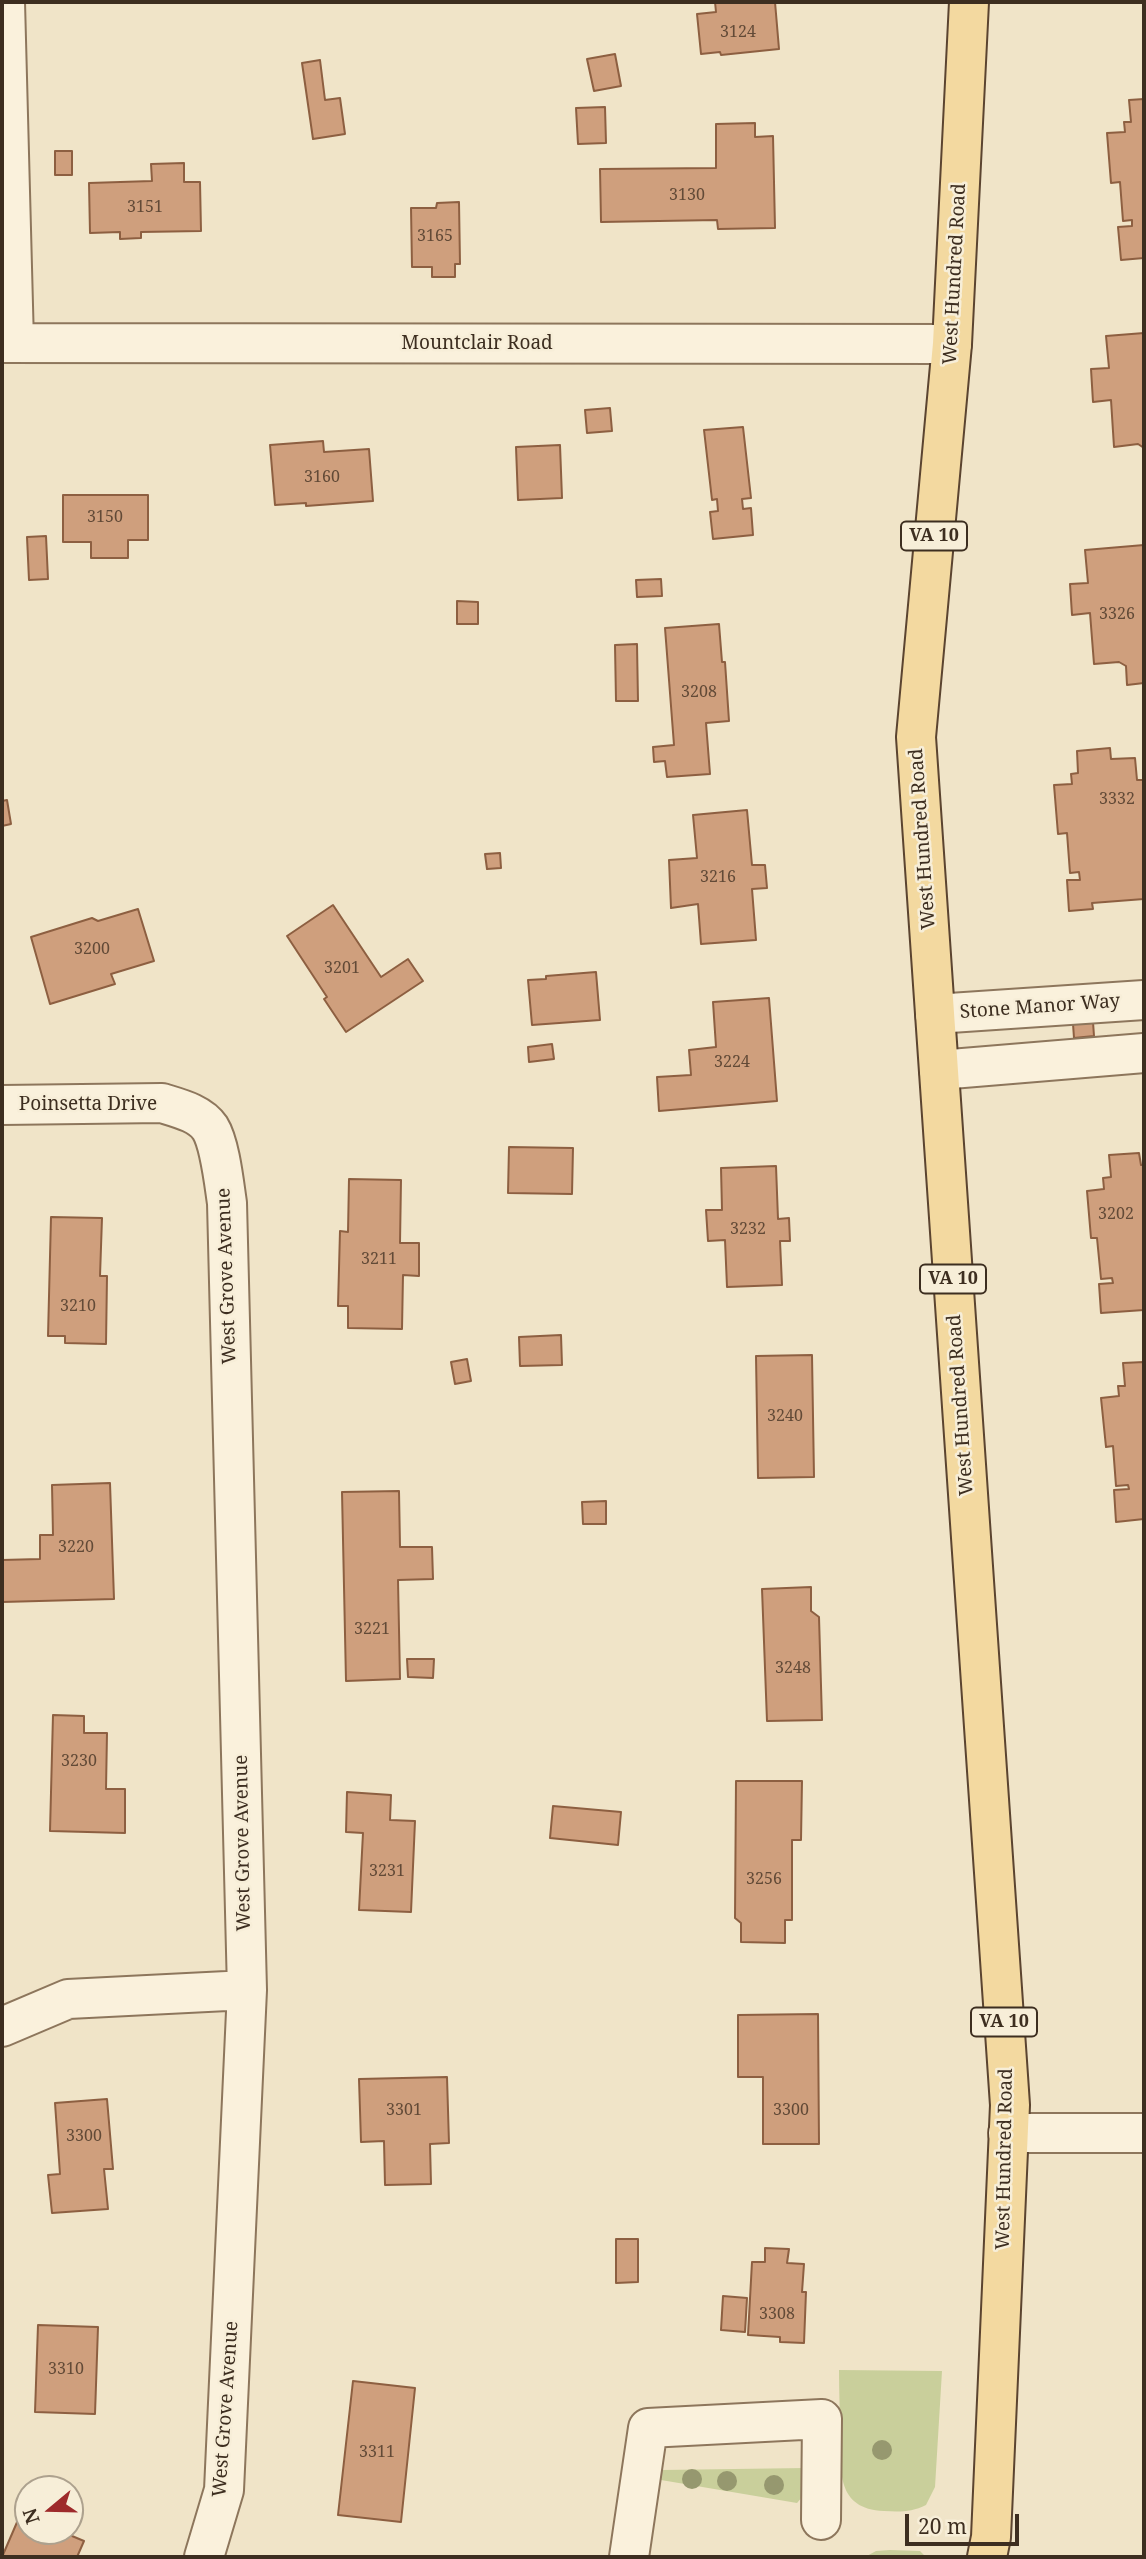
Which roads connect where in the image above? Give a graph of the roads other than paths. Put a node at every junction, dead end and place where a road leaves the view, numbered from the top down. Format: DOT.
graph roads {
  1 [pos="5,2"];
  2 [pos="969,2"];
  3 [pos="8,343"];
  4 [pos="952,344"];
  5 [pos="1144,1000"];
  6 [pos="935,1014"];
  7 [pos="1144,1053"];
  8 [pos="939,1070"];
  9 [pos="2,1105"];
  10 [pos="210,1127"];
  11 [pos="247,1990"];
  12 [pos="2,2027"];
  13 [pos="1009,2133"];
  14 [pos="1144,2133"];
  15 [pos="821,2520"];
  16 [pos="204,2557"];
  17 [pos="629,2557"];
  18 [pos="987,2557"];
  1 -- 3 [label="street"];
  2 -- 4 [label="main road, West Hundred Road / VA 10"];
  3 -- 4 [label="street, Mountclair Road"];
  4 -- 6 [label="main road, West Hundred Road / VA 10"];
  5 -- 6 [label="street, Stone Manor Way"];
  6 -- 8 [label="main road, West Hundred Road / VA 10"];
  7 -- 8 [label="street"];
  8 -- 13 [label="main road, West Hundred Road / VA 10"];
  9 -- 10 [label="street, Poinsetta Drive"];
  10 -- 11 [label="street, West Grove Avenue"];
  11 -- 12 [label="street"];
  11 -- 16 [label="street, West Grove Avenue"];
  13 -- 14 [label="street"];
  13 -- 18 [label="main road, West Hundred Road / VA 10"];
  15 -- 17 [label="street"];
}
